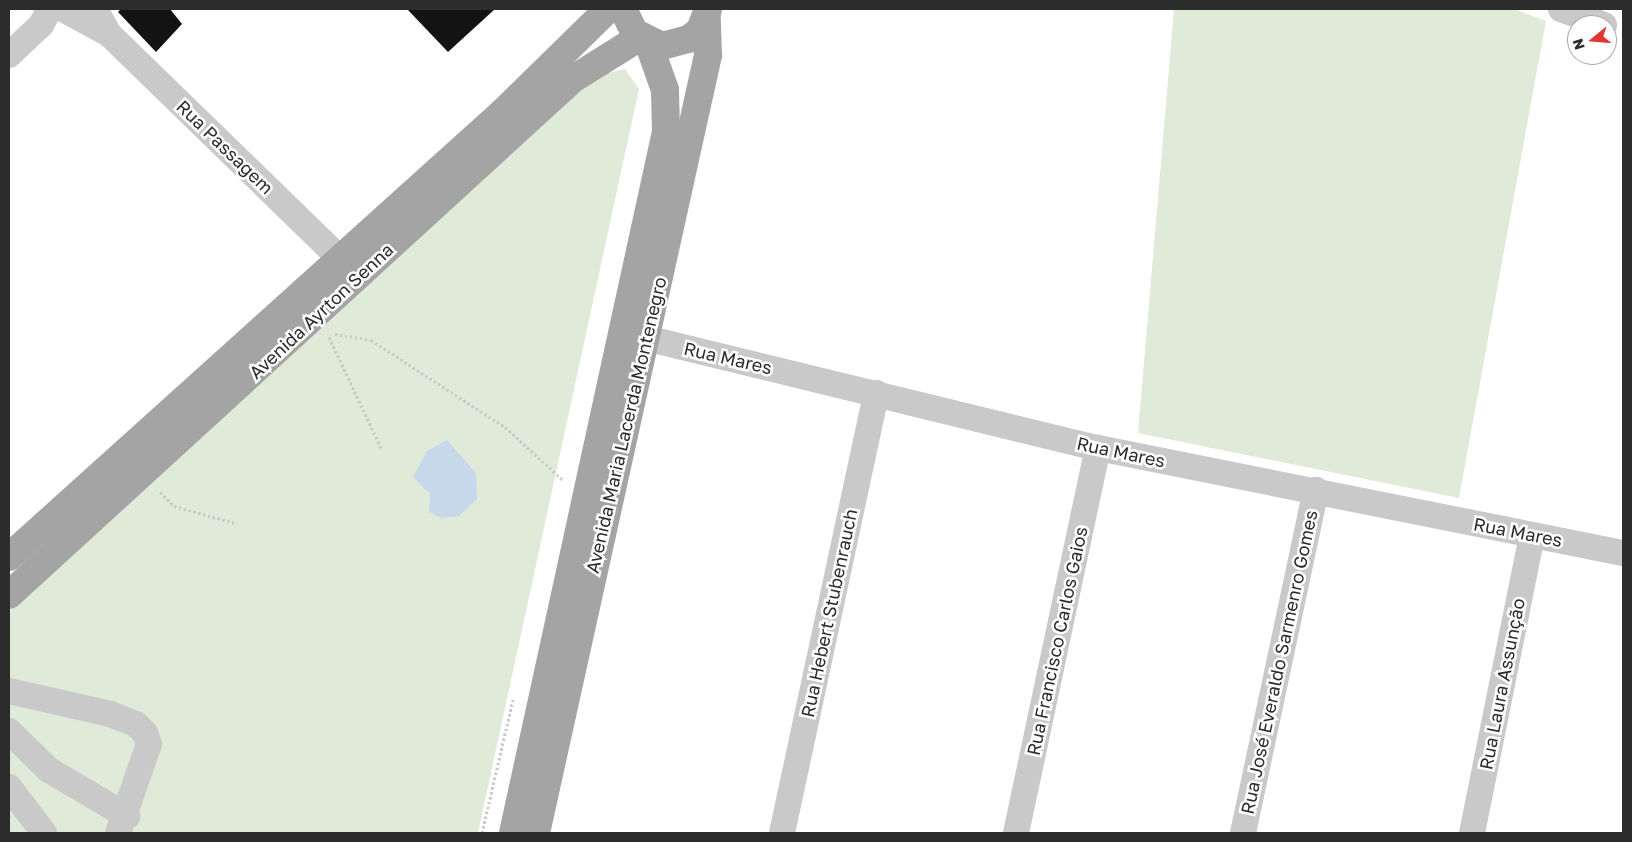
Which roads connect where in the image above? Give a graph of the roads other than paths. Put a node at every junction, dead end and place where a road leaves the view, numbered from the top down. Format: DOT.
graph roads {
  1 [pos="95,9"];
  2 [pos="608,9"];
  3 [pos="624,9"];
  4 [pos="1561,9"];
  5 [pos="58,13"];
  6 [pos="707,13"];
  7 [pos="1577,15"];
  8 [pos="109,34"];
  9 [pos="644,40"];
  10 [pos="610,54"];
  11 [pos="9,55"];
  12 [pos="666,102"];
  13 [pos="341,260"];
  14 [pos="635,335"];
  15 [pos="876,392"];
  16 [pos="1098,448"];
  17 [pos="1316,490"];
  18 [pos="1532,535"];
  19 [pos="1623,553"];
  20 [pos="9,557"];
  21 [pos="9,594"];
  22 [pos="9,691"];
  23 [pos="9,731"];
  24 [pos="9,787"];
  25 [pos="123,825"];
  26 [pos="44,833"];
  27 [pos="514,833"];
  28 [pos="536,833"];
  29 [pos="782,833"];
  30 [pos="1016,833"];
  31 [pos="1243,833"];
  32 [pos="1472,833"];
  1 -- 8 [label="street, Rua Passagem"];
  2 -- 13 [label="main road, Avenida Ayrton Senna"];
  3 -- 9 [label="main road, Avenida Maria Lacerda Montenegro"];
  4 -- 7 [label="street"];
  5 -- 8 [label="street, Rua Passagem"];
  5 -- 11 [label="street"];
  6 -- 9 [label="main road"];
  6 -- 14 [label="main road, Avenida Maria Lacerda Montenegro"];
  8 -- 13 [label="street, Rua Passagem"];
  9 -- 10 [label="main road, Avenida Ayrton Senna"];
  9 -- 12 [label="main road, Avenida Maria Lacerda Montenegro"];
  10 -- 12 [label="main road"];
  10 -- 21 [label="main road, Avenida Ayrton Senna"];
  12 -- 14 [label="main road, Avenida Maria Lacerda Montenegro"];
  13 -- 20 [label="main road, Avenida Ayrton Senna"];
  14 -- 15 [label="street, Rua Mares"];
  14 -- 27 [label="main road, Avenida Maria Lacerda Montenegro"];
  14 -- 28 [label="main road, Avenida Maria Lacerda Montenegro"];
  15 -- 16 [label="street, Rua Mares"];
  15 -- 29 [label="street, Rua Hebert Stubenrauch"];
  16 -- 17 [label="street, Rua Mares"];
  16 -- 30 [label="street, Rua Francisco Carlos Gaios"];
  17 -- 18 [label="street, Rua Mares"];
  17 -- 31 [label="street, Rua José Everaldo Sarmenro Gomes"];
  18 -- 19 [label="street, Rua Mares"];
  18 -- 32 [label="street, Rua Laura Assunção"];
  22 -- 25 [label="street"];
  23 -- 25 [label="street"];
  24 -- 26 [label="street"];
}
